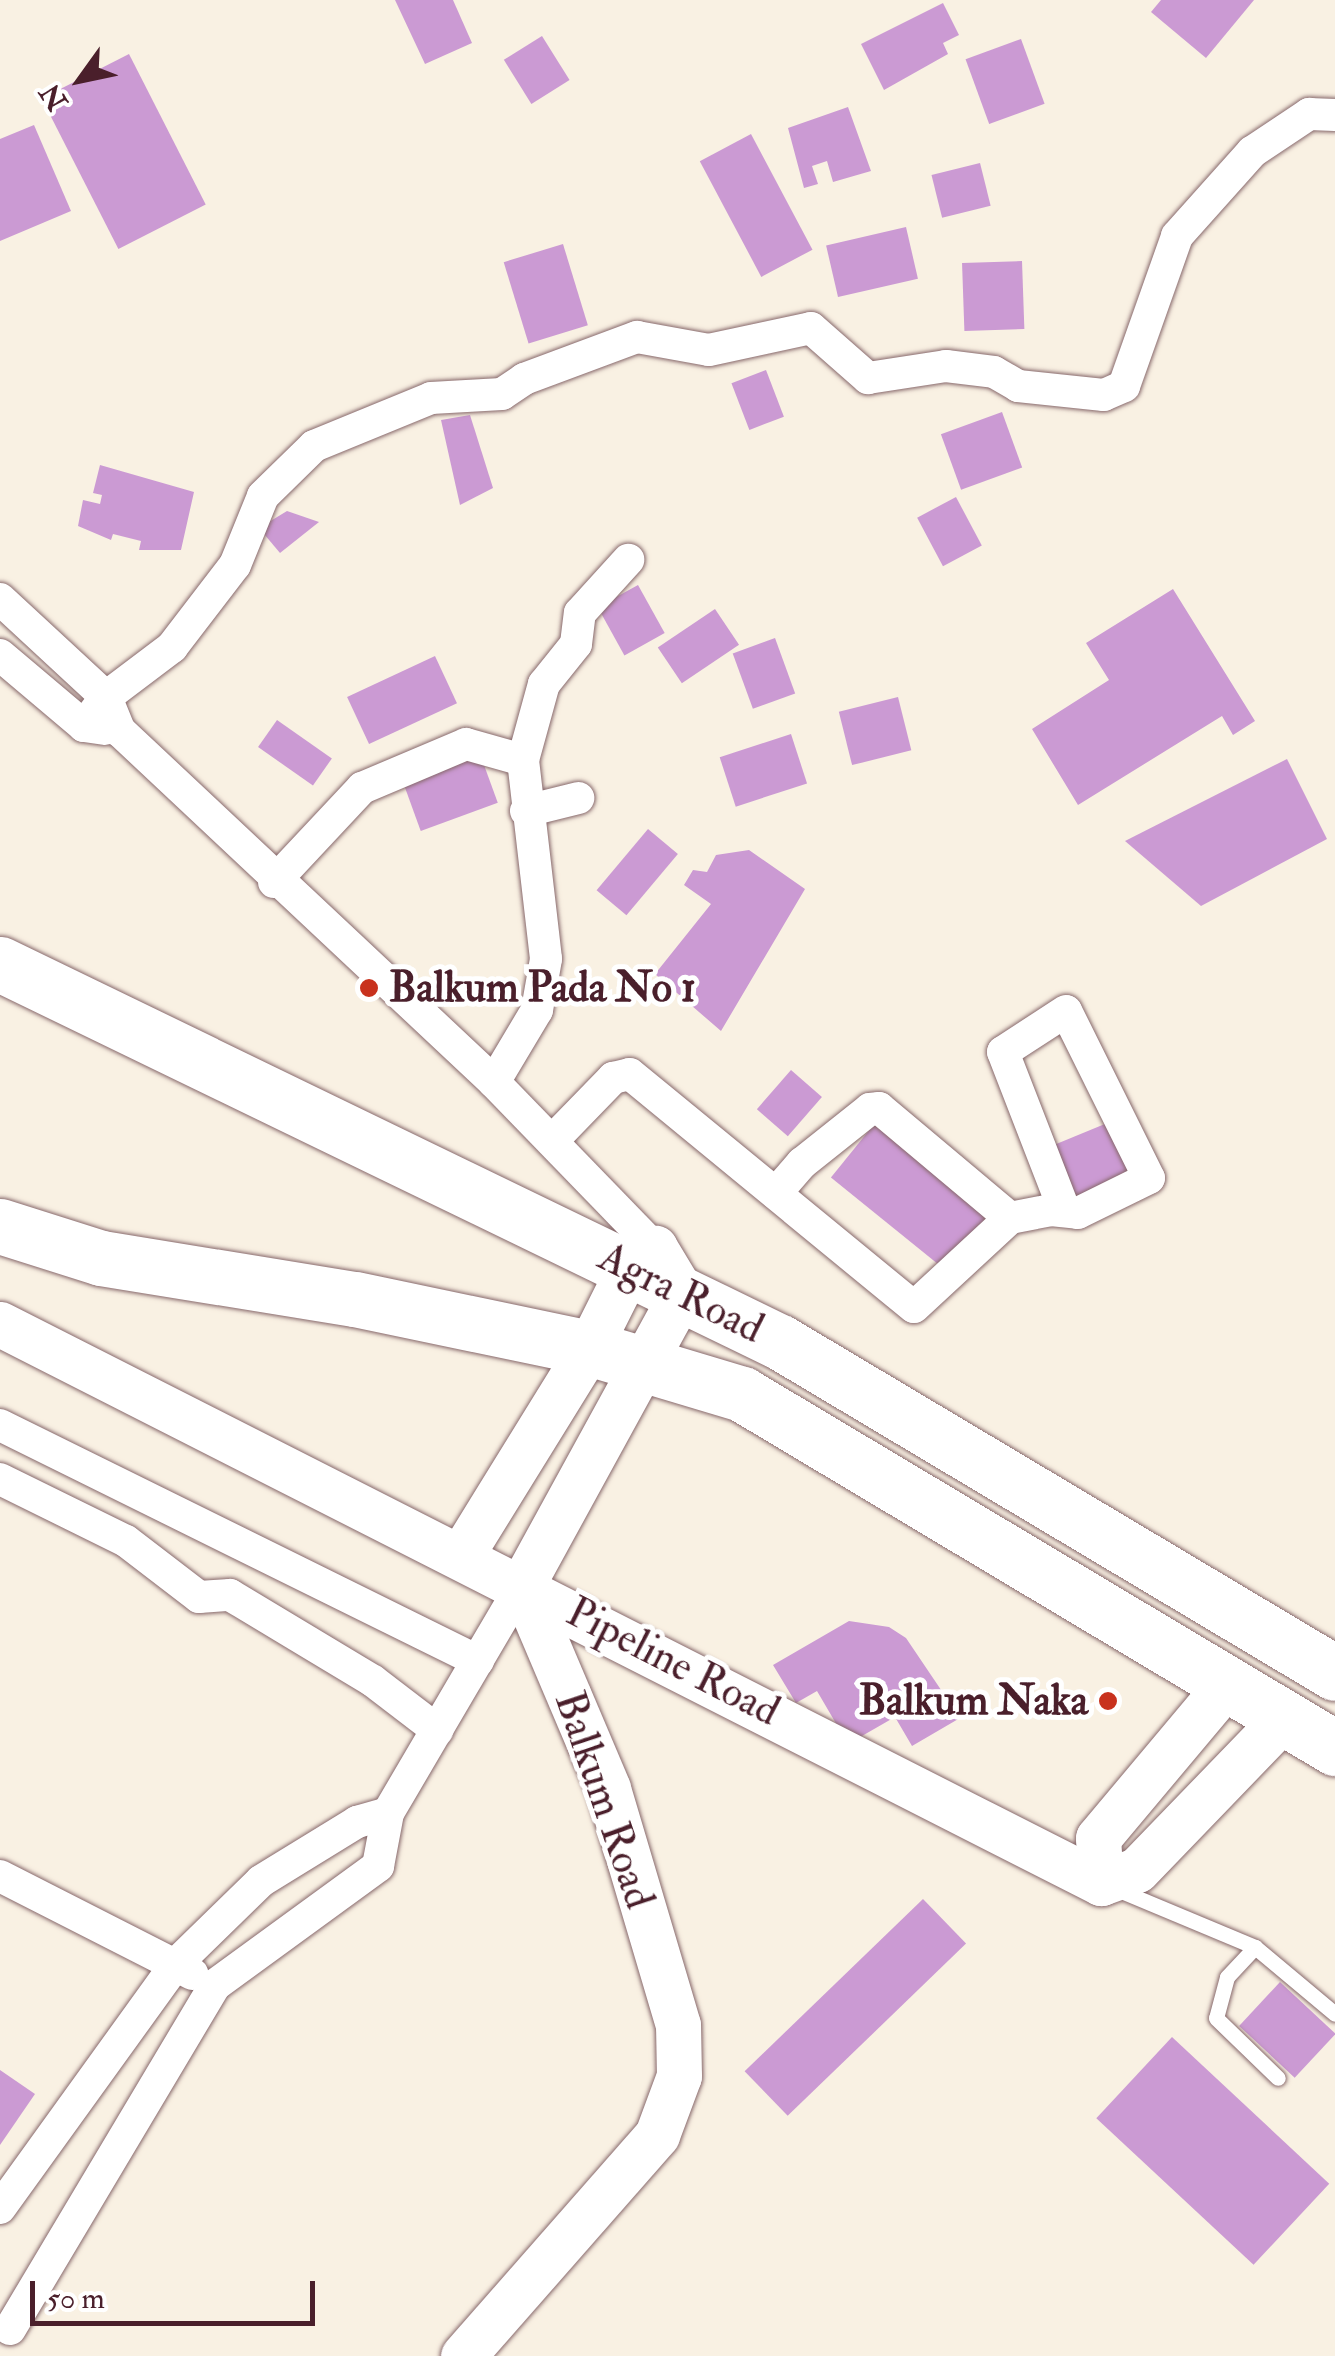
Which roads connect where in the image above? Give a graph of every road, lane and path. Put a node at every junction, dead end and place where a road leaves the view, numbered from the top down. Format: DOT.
graph roads {
  1 [pos="1335,114"];
  2 [pos="628,560"];
  3 [pos="0,598"];
  4 [pos="0,654"];
  5 [pos="106,697"];
  6 [pos="84,726"];
  7 [pos="120,731"];
  8 [pos="523,760"];
  9 [pos="578,798"];
  10 [pos="526,811"];
  11 [pos="274,882"];
  12 [pos="0,964"];
  13 [pos="494,1082"];
  14 [pos="552,1141"];
  15 [pos="776,1193"];
  16 [pos="1064,1209"];
  17 [pos="1010,1218"];
  18 [pos="0,1226"];
  19 [pos="656,1270"];
  20 [pos="0,1324"];
  21 [pos="589,1348"];
  22 [pos="645,1368"];
  23 [pos="0,1425"];
  24 [pos="0,1479"];
  25 [pos="462,1554"];
  26 [pos="522,1584"];
  27 [pos="478,1661"];
  28 [pos="1335,1673"];
  29 [pos="1227,1684"];
  30 [pos="1284,1718"];
  31 [pos="437,1730"];
  32 [pos="1335,1748"];
  33 [pos="388,1814"];
  34 [pos="283,1867"];
  35 [pos="0,1876"];
  36 [pos="1101,1883"];
  37 [pos="313,1911"];
  38 [pos="1255,1947"];
  39 [pos="174,1965"];
  40 [pos="215,1985"];
  41 [pos="1335,2014"];
  42 [pos="1278,2078"];
  43 [pos="0,2208"];
  44 [pos="7,2330"];
  45 [pos="464,2356"];
  1 -- 5 [label="street"];
  2 -- 8 [label="street"];
  3 -- 5 [label="street"];
  4 -- 6 [label="street"];
  5 -- 6 [label="street"];
  5 -- 7 [label="street"];
  6 -- 7 [label="street"];
  7 -- 11 [label="street"];
  8 -- 10 [label="street"];
  8 -- 11 [label="street"];
  9 -- 10 [label="street"];
  10 -- 13 [label="street"];
  11 -- 13 [label="street"];
  12 -- 19 [label="highway, Agra Road"];
  13 -- 14 [label="street"];
  14 -- 15 [label="street"];
  14 -- 19 [label="street"];
  15 -- 17 [label="street"];
  15 -- 17 [label="street"];
  16 -- 16 [label="street"];
  16 -- 17 [label="street"];
  18 -- 21 [label="highway, Agra Road"];
  19 -- 21 [label="street"];
  19 -- 22 [label="street"];
  19 -- 28 [label="highway, Agra Road"];
  20 -- 25 [label="street, Pipeline Road"];
  21 -- 22 [label="highway, Agra Road"];
  21 -- 25 [label="street"];
  22 -- 26 [label="street"];
  22 -- 29 [label="highway, Agra Road"];
  23 -- 27 [label="street"];
  24 -- 31 [label="street"];
  25 -- 26 [label="street, Pipeline Road"];
  26 -- 27 [label="street"];
  26 -- 36 [label="street, Pipeline Road"];
  26 -- 45 [label="street, Balkum Road"];
  27 -- 31 [label="street"];
  29 -- 30 [label="highway, Agra Road"];
  29 -- 36 [label="street"];
  30 -- 32 [label="highway, Agra Road"];
  30 -- 36 [label="street"];
  31 -- 33 [label="street"];
  33 -- 34 [label="street"];
  33 -- 37 [label="street"];
  34 -- 37 [label="street"];
  34 -- 39 [label="street"];
  35 -- 39 [label="street"];
  36 -- 38 [label="lane, Pipeline Road"];
  37 -- 40 [label="street"];
  38 -- 41 [label="lane, Pipeline Road"];
  38 -- 42 [label="lane"];
  39 -- 40 [label="street"];
  39 -- 43 [label="street"];
  40 -- 44 [label="street"];
}
